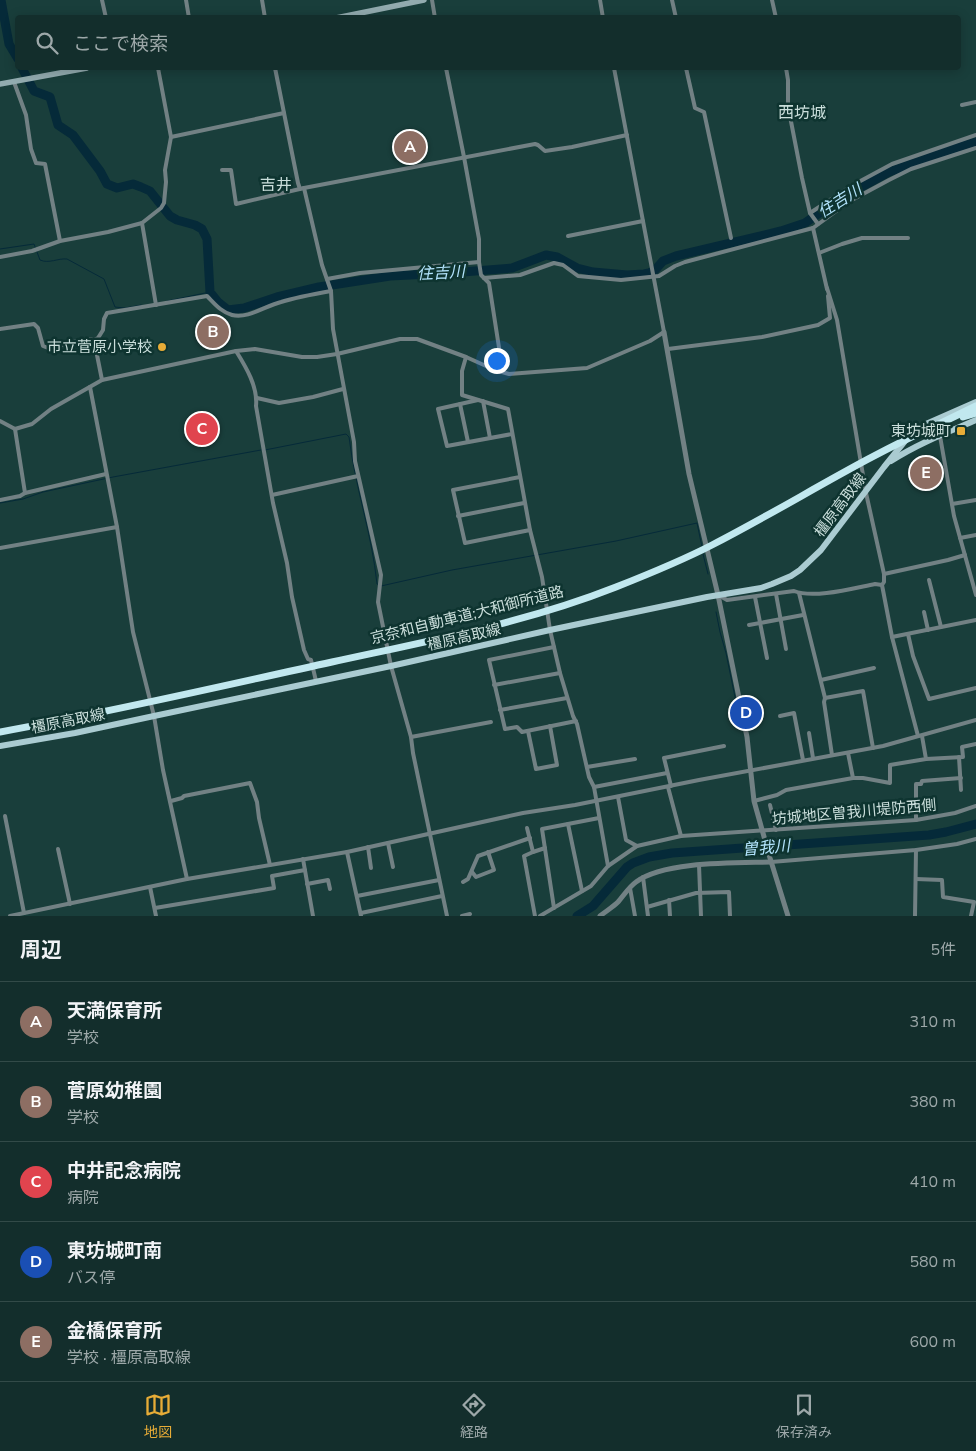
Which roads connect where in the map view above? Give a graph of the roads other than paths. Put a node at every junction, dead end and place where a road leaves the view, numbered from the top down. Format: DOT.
graph roads {
  1 [pos="102,0"];
  2 [pos="186,0"];
  3 [pos="262,0"];
  4 [pos="424,0"];
  5 [pos="432,0"];
  6 [pos="600,0"];
  7 [pos="672,0"];
  8 [pos="772,0"];
  9 [pos="105,15"];
  10 [pos="188,15"];
  11 [pos="264,15"];
  12 [pos="351,15"];
  13 [pos="434,15"];
  14 [pos="602,15"];
  15 [pos="675,15"];
  16 [pos="775,15"];
  17 [pos="76,70"];
  18 [pos="158,70"];
  19 [pos="275,70"];
  20 [pos="446,70"];
  21 [pos="614,70"];
  22 [pos="686,70"];
  23 [pos="786,70"];
  24 [pos="14,81"];
  25 [pos="0,84"];
  26 [pos="976,102"];
  27 [pos="962,105"];
  28 [pos="284,114"];
  29 [pos="627,135"];
  30 [pos="976,135"];
  31 [pos="171,137"];
  32 [pos="976,148"];
  33 [pos="464,157"];
  34 [pos="222,170"];
  35 [pos="302,189"];
  36 [pos="810,213"];
  37 [pos="643,221"];
  38 [pos="142,223"];
  39 [pos="818,224"];
  40 [pos="813,228"];
  41 [pos="568,236"];
  42 [pos="731,238"];
  43 [pos="908,238"];
  44 [pos="60,241"];
  45 [pos="819,253"];
  46 [pos="0,257"];
  47 [pos="479,262"];
  48 [pos="654,277"];
  49 [pos="484,278"];
  50 [pos="327,279"];
  51 [pos="827,288"];
  52 [pos="331,291"];
  53 [pos="156,305"];
  54 [pos="0,329"];
  55 [pos="664,332"];
  56 [pos="94,340"];
  57 [pos="668,349"];
  58 [pos="236,351"];
  59 [pos="337,354"];
  60 [pos="466,357"];
  61 [pos="495,370"];
  62 [pos="102,380"];
  63 [pos="90,387"];
  64 [pos="343,389"];
  65 [pos="257,398"];
  66 [pos="481,401"];
  67 [pos="976,402"];
  68 [pos="460,404"];
  69 [pos="976,406"];
  70 [pos="976,413"];
  71 [pos="976,420"];
  72 [pos="0,421"];
  73 [pos="936,425"];
  74 [pos="15,429"];
  75 [pos="512,434"];
  76 [pos="940,436"];
  77 [pos="490,438"];
  78 [pos="468,442"];
  79 [pos="884,467"];
  80 [pos="356,476"];
  81 [pos="107,477"];
  82 [pos="520,477"];
  83 [pos="866,492"];
  84 [pos="25,493"];
  85 [pos="272,495"];
  86 [pos="0,500"];
  87 [pos="976,500"];
  88 [pos="524,503"];
  89 [pos="952,504"];
  90 [pos="458,516"];
  91 [pos="117,527"];
  92 [pos="530,530"];
  93 [pos="976,535"];
  94 [pos="960,538"];
  95 [pos="0,548"];
  96 [pos="965,555"];
  97 [pos="884,574"];
  98 [pos="974,576"];
  99 [pos="929,580"];
  100 [pos="882,585"];
  101 [pos="799,593"];
  102 [pos="776,594"];
  103 [pos="718,595"];
  104 [pos="976,595"];
  105 [pos="755,597"];
  106 [pos="924,612"];
  107 [pos="804,615"];
  108 [pos="781,619"];
  109 [pos="976,620"];
  110 [pos="760,623"];
  111 [pos="749,625"];
  112 [pos="941,627"];
  113 [pos="550,630"];
  114 [pos="928,630"];
  115 [pos="908,634"];
  116 [pos="892,637"];
  117 [pos="554,647"];
  118 [pos="786,649"];
  119 [pos="767,658"];
  120 [pos="391,666"];
  121 [pos="874,668"];
  122 [pos="560,673"];
  123 [pos="821,680"];
  124 [pos="316,682"];
  125 [pos="494,685"];
  126 [pos="976,688"];
  127 [pos="567,698"];
  128 [pos="825,698"];
  129 [pos="500,710"];
  130 [pos="154,716"];
  131 [pos="780,716"];
  132 [pos="976,720"];
  133 [pos="576,721"];
  134 [pos="490,722"];
  135 [pos="550,726"];
  136 [pos="528,731"];
  137 [pos="0,732"];
  138 [pos="809,733"];
  139 [pos="920,736"];
  140 [pos="412,737"];
  141 [pos="976,744"];
  142 [pos="0,746"];
  143 [pos="724,746"];
  144 [pos="872,748"];
  145 [pos="848,752"];
  146 [pos="832,755"];
  147 [pos="959,757"];
  148 [pos="813,758"];
  149 [pos="635,759"];
  150 [pos="926,759"];
  151 [pos="803,760"];
  152 [pos="587,768"];
  153 [pos="752,771"];
  154 [pos="667,773"];
  155 [pos="853,778"];
  156 [pos="961,778"];
  157 [pos="669,786"];
  158 [pos="594,787"];
  159 [pos="961,790"];
  160 [pos="618,796"];
  161 [pos="596,800"];
  162 [pos="170,801"];
  163 [pos="754,801"];
  164 [pos="770,805"];
  165 [pos="976,806"];
  166 [pos="5,816"];
  167 [pos="599,818"];
  168 [pos="916,820"];
  169 [pos="568,824"];
  170 [pos="527,828"];
  171 [pos="776,830"];
  172 [pos="763,832"];
  173 [pos="430,833"];
  174 [pos="681,836"];
  175 [pos="530,838"];
  176 [pos="976,839"];
  177 [pos="388,843"];
  178 [pos="637,846"];
  179 [pos="368,847"];
  180 [pos="545,848"];
  181 [pos="58,850"];
  182 [pos="916,850"];
  183 [pos="348,852"];
  184 [pos="488,852"];
  185 [pos="532,852"];
  186 [pos="303,859"];
  187 [pos="770,860"];
  188 [pos="270,865"];
  189 [pos="699,865"];
  190 [pos="608,866"];
  191 [pos="393,867"];
  192 [pos="371,868"];
  193 [pos="305,870"];
  194 [pos="472,872"];
  195 [pos="643,877"];
  196 [pos="187,879"];
  197 [pos="916,879"];
  198 [pos="439,880"];
  199 [pos="463,882"];
  200 [pos="307,884"];
  201 [pos="150,887"];
  202 [pos="630,888"];
  203 [pos="330,889"];
  204 [pos="582,892"];
  205 [pos="700,893"];
  206 [pos="357,896"];
  207 [pos="442,896"];
  208 [pos="669,900"];
  209 [pos="70,904"];
  210 [pos="647,907"];
  211 [pos="155,908"];
  212 [pos="554,908"];
  213 [pos="974,911"];
  214 [pos="27,914"];
  215 [pos="361,914"];
  216 [pos="470,914"];
  217 [pos="10,916"];
  218 [pos="156,916"];
  219 [pos="313,916"];
  220 [pos="447,916"];
  221 [pos="462,916"];
  222 [pos="535,916"];
  223 [pos="540,916"];
  224 [pos="600,916"];
  225 [pos="635,916"];
  226 [pos="648,916"];
  227 [pos="670,916"];
  228 [pos="701,916"];
  229 [pos="730,916"];
  230 [pos="788,916"];
  231 [pos="915,916"];
  232 [pos="971,916"];
  1 -- 9 [label="street"];
  2 -- 10 [label="street"];
  3 -- 11 [label="street"];
  4 -- 12 [label="main road"];
  5 -- 13 [label="street"];
  6 -- 14 [label="street"];
  7 -- 15 [label="street"];
  8 -- 16 [label="street"];
  17 -- 24 [label="main road"];
  18 -- 31 [label="street"];
  19 -- 28 [label="street"];
  20 -- 33 [label="street"];
  21 -- 29 [label="street"];
  22 -- 42 [label="street"];
  23 -- 36 [label="street"];
  24 -- 25 [label="main road"];
  24 -- 44 [label="street"];
  26 -- 27 [label="street"];
  28 -- 31 [label="street"];
  28 -- 35 [label="street"];
  29 -- 33 [label="street"];
  29 -- 37 [label="street"];
  30 -- 36 [label="street"];
  31 -- 38 [label="street"];
  32 -- 39 [label="street"];
  33 -- 35 [label="street"];
  33 -- 47 [label="street"];
  34 -- 35 [label="street"];
  35 -- 50 [label="street"];
  36 -- 39 [label="street"];
  37 -- 41 [label="street"];
  37 -- 48 [label="street"];
  38 -- 44 [label="street"];
  38 -- 53 [label="street"];
  39 -- 40 [label="street"];
  40 -- 45 [label="street"];
  40 -- 48 [label="street"];
  43 -- 45 [label="street"];
  44 -- 46 [label="street"];
  45 -- 51 [label="street"];
  47 -- 49 [label="street"];
  47 -- 50 [label="street"];
  48 -- 49 [label="street"];
  48 -- 55 [label="street"];
  49 -- 61 [label="street"];
  50 -- 52 [label="street"];
  51 -- 57 [label="street"];
  51 -- 83 [label="street"];
  52 -- 53 [label="street"];
  52 -- 59 [label="street"];
  53 -- 56 [label="street"];
  54 -- 56 [label="street"];
  55 -- 57 [label="street"];
  55 -- 61 [label="street"];
  56 -- 62 [label="street"];
  57 -- 103 [label="street"];
  58 -- 59 [label="street"];
  58 -- 62 [label="street"];
  58 -- 65 [label="street"];
  59 -- 60 [label="street"];
  59 -- 64 [label="street"];
  60 -- 61 [label="street"];
  60 -- 66 [label="street"];
  62 -- 63 [label="street"];
  63 -- 74 [label="street"];
  63 -- 81 [label="street"];
  64 -- 65 [label="street"];
  64 -- 80 [label="street"];
  65 -- 85 [label="street"];
  66 -- 68 [label="street"];
  66 -- 75 [label="street"];
  66 -- 77 [label="street"];
  67 -- 79 [label="main road, 橿原高取線"];
  68 -- 78 [label="street"];
  68 -- 78 [label="street"];
  69 -- 73 [label="highway"];
  70 -- 73 [label="highway"];
  71 -- 76 [label="main road, 橿原高取線"];
  72 -- 74 [label="street"];
  73 -- 137 [label="highway, 京奈和自動車道;大和御所道路, bridge"];
  74 -- 84 [label="street"];
  75 -- 77 [label="street"];
  75 -- 82 [label="street"];
  76 -- 79 [label="main road, 橿原高取線"];
  76 -- 89 [label="street"];
  77 -- 78 [label="street"];
  79 -- 83 [label="main road, 橿原高取線"];
  80 -- 85 [label="street"];
  80 -- 120 [label="street"];
  81 -- 84 [label="street"];
  81 -- 91 [label="street"];
  82 -- 88 [label="street"];
  82 -- 90 [label="street"];
  83 -- 97 [label="street"];
  83 -- 103 [label="main road, 橿原高取線"];
  84 -- 86 [label="street"];
  85 -- 124 [label="street"];
  87 -- 89 [label="street"];
  88 -- 90 [label="street"];
  88 -- 92 [label="street"];
  89 -- 94 [label="street"];
  90 -- 92 [label="street"];
  91 -- 95 [label="street"];
  91 -- 130 [label="street"];
  92 -- 113 [label="street"];
  93 -- 94 [label="street"];
  94 -- 96 [label="street"];
  96 -- 97 [label="street"];
  96 -- 98 [label="street"];
  97 -- 100 [label="street"];
  98 -- 104 [label="street"];
  99 -- 112 [label="street"];
  100 -- 101 [label="street"];
  100 -- 116 [label="street"];
  101 -- 102 [label="street"];
  101 -- 107 [label="street"];
  102 -- 105 [label="street"];
  102 -- 108 [label="street"];
  103 -- 105 [label="street"];
  103 -- 113 [label="main road, 橿原高取線"];
  103 -- 153 [label="street"];
  105 -- 110 [label="street"];
  106 -- 114 [label="street"];
  107 -- 108 [label="street"];
  107 -- 123 [label="street"];
  108 -- 110 [label="street"];
  108 -- 118 [label="street"];
  109 -- 112 [label="street"];
  110 -- 111 [label="street"];
  110 -- 119 [label="street"];
  112 -- 114 [label="street"];
  113 -- 117 [label="street"];
  113 -- 120 [label="main road, 橿原高取線"];
  114 -- 115 [label="street"];
  115 -- 116 [label="street"];
  115 -- 126 [label="street"];
  116 -- 139 [label="street"];
  117 -- 122 [label="street"];
  117 -- 125 [label="street"];
  120 -- 124 [label="main road, 橿原高取線"];
  120 -- 140 [label="street"];
  121 -- 123 [label="street"];
  122 -- 125 [label="street"];
  122 -- 127 [label="street"];
  123 -- 128 [label="street"];
  124 -- 130 [label="main road, 橿原高取線"];
  125 -- 129 [label="street"];
  127 -- 129 [label="street"];
  127 -- 133 [label="street"];
  128 -- 144 [label="street"];
  128 -- 146 [label="street"];
  129 -- 136 [label="street"];
  130 -- 142 [label="main road, 橿原高取線"];
  130 -- 162 [label="street"];
  131 -- 151 [label="street"];
  132 -- 139 [label="street"];
  133 -- 135 [label="street"];
  133 -- 152 [label="street"];
  134 -- 140 [label="street"];
  135 -- 136 [label="street"];
  135 -- 136 [label="street"];
  138 -- 148 [label="street"];
  139 -- 144 [label="street"];
  139 -- 150 [label="street"];
  140 -- 173 [label="street"];
  141 -- 147 [label="street"];
  143 -- 154 [label="street"];
  144 -- 145 [label="street"];
  145 -- 146 [label="street"];
  145 -- 155 [label="street"];
  146 -- 148 [label="street"];
  147 -- 150 [label="street"];
  147 -- 156 [label="street"];
  148 -- 151 [label="street"];
  149 -- 152 [label="street"];
  150 -- 155 [label="street"];
  151 -- 153 [label="street"];
  152 -- 158 [label="street"];
  153 -- 157 [label="street"];
  153 -- 163 [label="street"];
  154 -- 157 [label="street"];
  154 -- 158 [label="street"];
  155 -- 163 [label="street"];
  156 -- 159 [label="street"];
  156 -- 168 [label="street"];
  157 -- 160 [label="street"];
  157 -- 174 [label="street"];
  158 -- 161 [label="street"];
  160 -- 161 [label="street"];
  160 -- 178 [label="street"];
  161 -- 167 [label="street"];
  161 -- 173 [label="street"];
  162 -- 188 [label="street"];
  162 -- 196 [label="street"];
  163 -- 172 [label="street"];
  164 -- 171 [label="street"];
  165 -- 168 [label="street, 坊城地区曽我川堤防西側"];
  166 -- 214 [label="street"];
  167 -- 169 [label="street"];
  167 -- 190 [label="street"];
  168 -- 171 [label="street, 坊城地区曽我川堤防西側"];
  169 -- 180 [label="street"];
  169 -- 204 [label="street"];
  170 -- 175 [label="street"];
  171 -- 172 [label="street, 坊城地区曽我川堤防西側"];
  172 -- 174 [label="street, 坊城地区曽我川堤防西側"];
  172 -- 187 [label="street"];
  173 -- 177 [label="street"];
  173 -- 198 [label="street"];
  174 -- 178 [label="street, 坊城地区曽我川堤防西側"];
  175 -- 184 [label="street"];
  175 -- 185 [label="street"];
  176 -- 182 [label="street"];
  177 -- 179 [label="street"];
  177 -- 191 [label="street"];
  178 -- 190 [label="street"];
  179 -- 183 [label="street"];
  179 -- 192 [label="street"];
  180 -- 185 [label="street"];
  180 -- 212 [label="street"];
  181 -- 209 [label="street"];
  182 -- 187 [label="street"];
  182 -- 197 [label="street"];
  183 -- 186 [label="street"];
  183 -- 206 [label="street"];
  184 -- 194 [label="street"];
  184 -- 194 [label="street"];
  185 -- 222 [label="street"];
  186 -- 188 [label="street"];
  186 -- 193 [label="street"];
  187 -- 189 [label="street"];
  187 -- 230 [label="street"];
  188 -- 196 [label="street"];
  189 -- 195 [label="street"];
  189 -- 205 [label="street"];
  190 -- 204 [label="street"];
  193 -- 200 [label="street"];
  193 -- 211 [label="street"];
  194 -- 199 [label="street"];
  195 -- 202 [label="street"];
  195 -- 210 [label="street"];
  196 -- 201 [label="street"];
  197 -- 213 [label="street"];
  197 -- 231 [label="street"];
  198 -- 206 [label="street"];
  198 -- 207 [label="street"];
  200 -- 203 [label="street"];
  200 -- 219 [label="street"];
  201 -- 209 [label="street"];
  201 -- 211 [label="street"];
  202 -- 224 [label="street"];
  202 -- 225 [label="street"];
  204 -- 212 [label="street"];
  205 -- 208 [label="street"];
  205 -- 228 [label="street"];
  205 -- 229 [label="street"];
  206 -- 215 [label="street"];
  207 -- 215 [label="street"];
  207 -- 220 [label="street"];
  208 -- 210 [label="street"];
  208 -- 227 [label="street"];
  209 -- 214 [label="street"];
  210 -- 226 [label="street"];
  211 -- 218 [label="street"];
  212 -- 223 [label="street"];
  213 -- 232 [label="street"];
  214 -- 217 [label="street"];
  216 -- 221 [label="street"];
}
